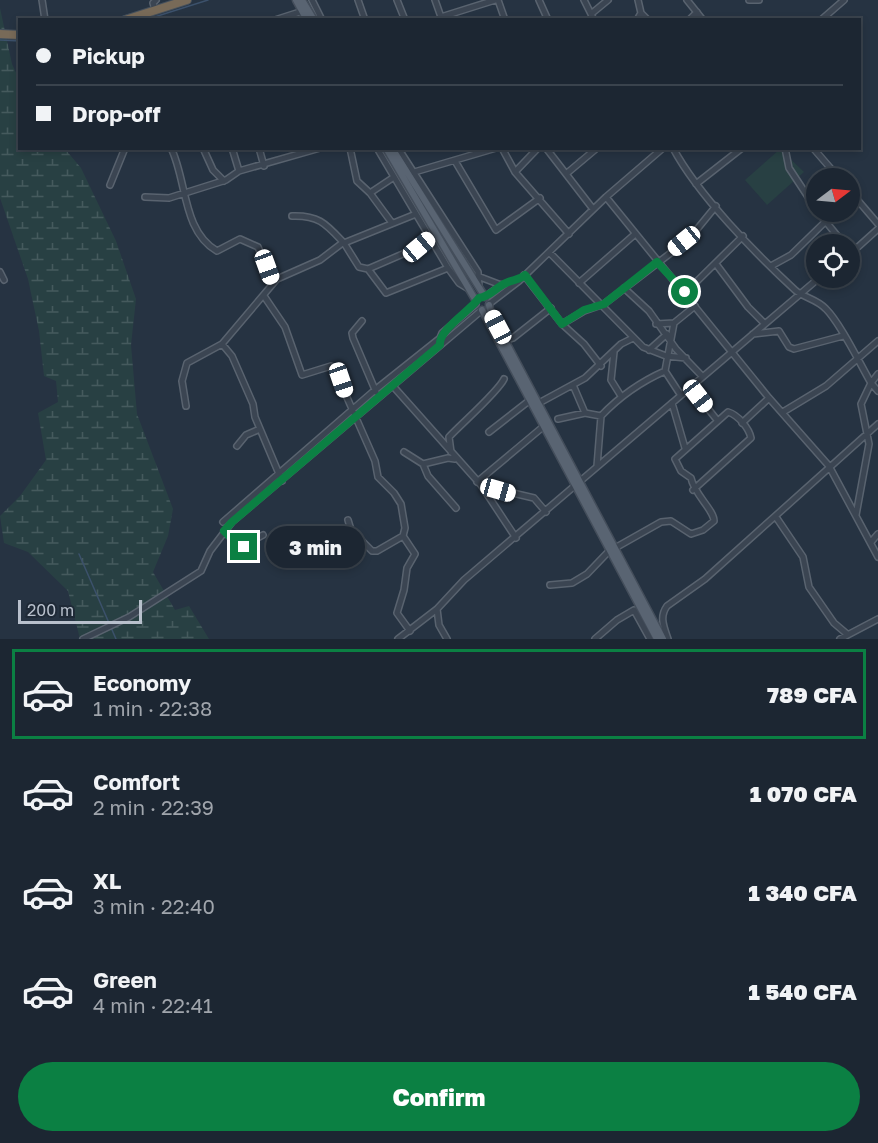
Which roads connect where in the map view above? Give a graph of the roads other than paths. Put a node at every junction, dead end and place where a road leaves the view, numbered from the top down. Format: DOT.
graph roads {
  1 [pos="42,0"];
  2 [pos="156,0"];
  3 [pos="187,0"];
  4 [pos="296,0"];
  5 [pos="302,0"];
  6 [pos="312,0"];
  7 [pos="358,0"];
  8 [pos="398,0"];
  9 [pos="435,0"];
  10 [pos="497,0"];
  11 [pos="539,0"];
  12 [pos="584,0"];
  13 [pos="608,0"];
  14 [pos="638,0"];
  15 [pos="687,0"];
  16 [pos="749,0"];
  17 [pos="759,0"];
  18 [pos="844,0"];
  19 [pos="155,10"];
  20 [pos="303,11"];
  21 [pos="697,12"];
  22 [pos="641,13"];
  23 [pos="592,17"];
  24 [pos="45,18"];
  25 [pos="131,18"];
  26 [pos="281,18"];
  27 [pos="306,18"];
  28 [pos="313,18"];
  29 [pos="321,18"];
  30 [pos="364,18"];
  31 [pos="404,18"];
  32 [pos="442,18"];
  33 [pos="504,18"];
  34 [pos="547,18"];
  35 [pos="638,18"];
  36 [pos="646,18"];
  37 [pos="691,18"];
  38 [pos="702,18"];
  39 [pos="823,18"];
  40 [pos="0,34"];
  41 [pos="18,35"];
  42 [pos="124,150"];
  43 [pos="172,150"];
  44 [pos="204,150"];
  45 [pos="233,150"];
  46 [pos="260,150"];
  47 [pos="298,150"];
  48 [pos="315,150"];
  49 [pos="350,150"];
  50 [pos="378,150"];
  51 [pos="387,150"];
  52 [pos="393,150"];
  53 [pos="399,150"];
  54 [pos="490,150"];
  55 [pos="503,150"];
  56 [pos="536,150"];
  57 [pos="548,150"];
  58 [pos="595,150"];
  59 [pos="661,150"];
  60 [pos="674,150"];
  61 [pos="739,150"];
  62 [pos="785,150"];
  63 [pos="815,150"];
  64 [pos="299,156"];
  65 [pos="455,161"];
  66 [pos="264,166"];
  67 [pos="830,168"];
  68 [pos="239,171"];
  69 [pos="515,172"];
  70 [pos="410,173"];
  71 [pos="566,174"];
  72 [pos="394,177"];
  73 [pos="224,181"];
  74 [pos="696,184"];
  75 [pos="110,185"];
  76 [pos="183,193"];
  77 [pos="370,193"];
  78 [pos="806,194"];
  79 [pos="145,197"];
  80 [pos="606,197"];
  81 [pos="540,198"];
  82 [pos="860,203"];
  83 [pos="716,206"];
  84 [pos="593,209"];
  85 [pos="416,214"];
  86 [pos="292,216"];
  87 [pos="825,222"];
  88 [pos="827,222"];
  89 [pos="392,223"];
  90 [pos="878,224"];
  91 [pos="878,229"];
  92 [pos="569,234"];
  93 [pos="836,234"];
  94 [pos="634,235"];
  95 [pos="743,236"];
  96 [pos="430,237"];
  97 [pos="344,243"];
  98 [pos="860,244"];
  99 [pos="549,252"];
  100 [pos="657,262"];
  101 [pos="460,263"];
  102 [pos="716,264"];
  103 [pos="771,266"];
  104 [pos="448,268"];
  105 [pos="368,269"];
  106 [pos="0,272"];
  107 [pos="525,275"];
  108 [pos="480,277"];
  109 [pos="4,280"];
  110 [pos="519,281"];
  111 [pos="273,283"];
  112 [pos="579,283"];
  113 [pos="501,285"];
  114 [pos="806,287"];
  115 [pos="624,288"];
  116 [pos="475,290"];
  117 [pos="685,292"];
  118 [pos="798,293"];
  119 [pos="264,296"];
  120 [pos="487,301"];
  121 [pos="476,302"];
  122 [pos="604,304"];
  123 [pos="695,306"];
  124 [pos="551,308"];
  125 [pos="482,310"];
  126 [pos="362,321"];
  127 [pos="764,323"];
  128 [pos="562,324"];
  129 [pos="656,324"];
  130 [pos="673,326"];
  131 [pos="752,334"];
  132 [pos="665,335"];
  133 [pos="843,336"];
  134 [pos="633,338"];
  135 [pos="670,341"];
  136 [pos="878,341"];
  137 [pos="440,342"];
  138 [pos="503,342"];
  139 [pos="222,344"];
  140 [pos="649,350"];
  141 [pos="614,352"];
  142 [pos="733,353"];
  143 [pos="666,356"];
  144 [pos="686,358"];
  145 [pos="857,358"];
  146 [pos="601,366"];
  147 [pos="665,371"];
  148 [pos="878,374"];
  149 [pos="702,376"];
  150 [pos="504,379"];
  151 [pos="871,383"];
  152 [pos="392,385"];
  153 [pos="573,385"];
  154 [pos="690,386"];
  155 [pos="375,390"];
  156 [pos="878,391"];
  157 [pos="680,394"];
  158 [pos="621,396"];
  159 [pos="378,397"];
  160 [pos="769,398"];
  161 [pos="530,400"];
  162 [pos="672,403"];
  163 [pos="538,404"];
  164 [pos="186,406"];
  165 [pos="351,411"];
  166 [pos="783,412"];
  167 [pos="585,413"];
  168 [pos="601,416"];
  169 [pos="355,418"];
  170 [pos="558,419"];
  171 [pos="717,420"];
  172 [pos="742,423"];
  173 [pos="878,424"];
  174 [pos="544,426"];
  175 [pos="260,429"];
  176 [pos="489,432"];
  177 [pos="867,433"];
  178 [pos="237,446"];
  179 [pos="685,448"];
  180 [pos="404,452"];
  181 [pos="451,453"];
  182 [pos="456,460"];
  183 [pos="423,464"];
  184 [pos="597,466"];
  185 [pos="829,466"];
  186 [pos="278,473"];
  187 [pos="282,480"];
  188 [pos="479,484"];
  189 [pos="578,484"];
  190 [pos="693,490"];
  191 [pos="456,508"];
  192 [pos="546,512"];
  193 [pos="856,515"];
  194 [pos="776,517"];
  195 [pos="348,520"];
  196 [pos="223,522"];
  197 [pos="224,531"];
  198 [pos="878,534"];
  199 [pos="263,535"];
  200 [pos="403,536"];
  201 [pos="516,538"];
  202 [pos="871,542"];
  203 [pos="613,549"];
  204 [pos="878,557"];
  205 [pos="550,585"];
  206 [pos="437,609"];
  207 [pos="637,609"];
  208 [pos="878,619"];
  209 [pos="410,631"];
  210 [pos="847,634"];
  211 [pos="83,639"];
  212 [pos="398,639"];
  213 [pos="447,639"];
  214 [pos="595,639"];
  215 [pos="650,639"];
  216 [pos="657,639"];
  217 [pos="663,639"];
  218 [pos="668,639"];
  219 [pos="840,639"];
  1 -- 24 [label="street"];
  2 -- 19 [label="street"];
  3 -- 19 [label="highway"];
  4 -- 20 [label="main road"];
  5 -- 28 [label="main road"];
  6 -- 29 [label="street"];
  7 -- 30 [label="street"];
  8 -- 31 [label="street"];
  9 -- 32 [label="street"];
  10 -- 32 [label="street"];
  10 -- 33 [label="street"];
  11 -- 34 [label="street"];
  12 -- 23 [label="street"];
  13 -- 23 [label="street"];
  14 -- 22 [label="street"];
  15 -- 21 [label="street"];
  16 -- 17 [label="street"];
  18 -- 39 [label="street"];
  19 -- 25 [label="highway"];
  20 -- 26 [label="street"];
  20 -- 27 [label="main road"];
  21 -- 37 [label="street"];
  21 -- 38 [label="street"];
  22 -- 35 [label="street"];
  22 -- 36 [label="street"];
  40 -- 41 [label="highway"];
  42 -- 75 [label="street"];
  43 -- 76 [label="street"];
  44 -- 73 [label="street"];
  45 -- 68 [label="street"];
  46 -- 66 [label="street"];
  47 -- 64 [label="street"];
  48 -- 64 [label="street"];
  49 -- 77 [label="street"];
  50 -- 72 [label="street"];
  51 -- 101 [label="main road"];
  52 -- 70 [label="main road"];
  53 -- 70 [label="street"];
  54 -- 65 [label="street"];
  55 -- 69 [label="street"];
  56 -- 69 [label="street"];
  57 -- 71 [label="street"];
  58 -- 71 [label="street"];
  59 -- 80 [label="street"];
  60 -- 74 [label="street"];
  61 -- 74 [label="street"];
  62 -- 78 [label="street"];
  63 -- 67 [label="street"];
  64 -- 66 [label="street"];
  65 -- 70 [label="street"];
  65 -- 81 [label="street"];
  66 -- 68 [label="street"];
  68 -- 73 [label="street"];
  69 -- 81 [label="street"];
  70 -- 101 [label="main road"];
  70 -- 108 [label="street"];
  71 -- 84 [label="street"];
  72 -- 77 [label="street"];
  72 -- 85 [label="street"];
  73 -- 76 [label="street"];
  74 -- 83 [label="street"];
  76 -- 79 [label="street"];
  76 -- 111 [label="street"];
  77 -- 89 [label="street"];
  80 -- 84 [label="street"];
  80 -- 94 [label="street"];
  81 -- 92 [label="street"];
  82 -- 90 [label="street"];
  83 -- 95 [label="street"];
  83 -- 100 [label="street"];
  84 -- 92 [label="street"];
  85 -- 89 [label="street"];
  85 -- 96 [label="street"];
  86 -- 97 [label="street"];
  87 -- 103 [label="street"];
  88 -- 93 [label="street"];
  89 -- 97 [label="street"];
  91 -- 98 [label="street"];
  92 -- 99 [label="street"];
  94 -- 100 [label="street"];
  94 -- 112 [label="street"];
  95 -- 102 [label="street"];
  95 -- 103 [label="street"];
  96 -- 104 [label="street"];
  96 -- 105 [label="street"];
  97 -- 105 [label="street"];
  97 -- 111 [label="street"];
  99 -- 107 [label="street"];
  99 -- 112 [label="street"];
  100 -- 115 [label="street"];
  100 -- 117 [label="street"];
  101 -- 116 [label="main road"];
  102 -- 117 [label="street"];
  102 -- 127 [label="street"];
  103 -- 118 [label="street"];
  104 -- 105 [label="street"];
  104 -- 116 [label="street"];
  106 -- 109 [label="street"];
  107 -- 110 [label="street"];
  107 -- 124 [label="street"];
  108 -- 113 [label="street"];
  108 -- 116 [label="street"];
  110 -- 113 [label="street"];
  110 -- 120 [label="street"];
  111 -- 119 [label="street"];
  112 -- 122 [label="street"];
  113 -- 120 [label="street"];
  114 -- 118 [label="street"];
  115 -- 122 [label="street"];
  115 -- 129 [label="street"];
  116 -- 120 [label="main road"];
  116 -- 121 [label="main road"];
  117 -- 123 [label="street"];
  118 -- 127 [label="street"];
  118 -- 133 [label="street"];
  119 -- 139 [label="street"];
  119 -- 165 [label="street"];
  120 -- 121 [label="main road"];
  120 -- 125 [label="main road"];
  120 -- 138 [label="main road"];
  121 -- 125 [label="main road"];
  121 -- 137 [label="street"];
  122 -- 128 [label="street"];
  122 -- 134 [label="street"];
  123 -- 130 [label="street"];
  123 -- 142 [label="street"];
  124 -- 128 [label="street"];
  124 -- 138 [label="street"];
  125 -- 137 [label="street"];
  125 -- 138 [label="main road"];
  126 -- 155 [label="street"];
  127 -- 131 [label="street"];
  128 -- 146 [label="street"];
  129 -- 130 [label="street"];
  129 -- 132 [label="street"];
  130 -- 132 [label="street"];
  130 -- 135 [label="street"];
  131 -- 133 [label="street"];
  131 -- 142 [label="street"];
  132 -- 135 [label="street"];
  132 -- 140 [label="street"];
  133 -- 145 [label="street"];
  134 -- 140 [label="street"];
  134 -- 141 [label="street"];
  135 -- 143 [label="street"];
  135 -- 144 [label="street"];
  136 -- 145 [label="street"];
  137 -- 152 [label="street"];
  137 -- 155 [label="street"];
  138 -- 161 [label="main road"];
  138 -- 163 [label="main road"];
  139 -- 164 [label="street"];
  139 -- 175 [label="street"];
  140 -- 143 [label="street"];
  141 -- 146 [label="street"];
  141 -- 158 [label="street"];
  142 -- 149 [label="street"];
  142 -- 160 [label="street"];
  143 -- 144 [label="street"];
  143 -- 147 [label="street"];
  144 -- 149 [label="street"];
  145 -- 151 [label="street"];
  145 -- 166 [label="street"];
  146 -- 153 [label="street"];
  147 -- 157 [label="street"];
  147 -- 158 [label="street"];
  148 -- 151 [label="street"];
  149 -- 154 [label="street"];
  150 -- 181 [label="street"];
  151 -- 156 [label="street"];
  151 -- 177 [label="street"];
  152 -- 159 [label="street"];
  152 -- 181 [label="street"];
  153 -- 163 [label="street"];
  153 -- 167 [label="street"];
  154 -- 157 [label="street"];
  154 -- 171 [label="street"];
  155 -- 159 [label="street"];
  155 -- 165 [label="street"];
  157 -- 162 [label="street"];
  158 -- 168 [label="street"];
  159 -- 169 [label="street"];
  160 -- 166 [label="street"];
  160 -- 172 [label="street"];
  161 -- 174 [label="main road"];
  161 -- 176 [label="street"];
  162 -- 179 [label="street"];
  162 -- 184 [label="street"];
  163 -- 189 [label="main road"];
  165 -- 169 [label="street"];
  165 -- 186 [label="street"];
  166 -- 185 [label="street"];
  167 -- 168 [label="street"];
  167 -- 170 [label="street"];
  168 -- 184 [label="street"];
  169 -- 187 [label="street"];
  169 -- 200 [label="street"];
  171 -- 172 [label="street"];
  171 -- 179 [label="street"];
  172 -- 190 [label="street"];
  173 -- 177 [label="street"];
  174 -- 188 [label="street"];
  174 -- 189 [label="main road"];
  175 -- 178 [label="street"];
  175 -- 186 [label="street"];
  177 -- 185 [label="street"];
  177 -- 193 [label="street"];
  179 -- 190 [label="street"];
  180 -- 183 [label="street"];
  181 -- 182 [label="street"];
  182 -- 183 [label="street"];
  182 -- 188 [label="street"];
  183 -- 191 [label="street"];
  184 -- 189 [label="street"];
  185 -- 193 [label="street"];
  185 -- 194 [label="street"];
  186 -- 187 [label="street"];
  186 -- 196 [label="street"];
  187 -- 197 [label="street"];
  188 -- 192 [label="street"];
  188 -- 201 [label="street"];
  189 -- 192 [label="street"];
  189 -- 203 [label="main road"];
  190 -- 203 [label="street"];
  192 -- 201 [label="street"];
  193 -- 202 [label="street"];
  194 -- 210 [label="street"];
  194 -- 218 [label="street"];
  195 -- 200 [label="street"];
  197 -- 199 [label="street"];
  197 -- 211 [label="street"];
  198 -- 202 [label="street"];
  200 -- 209 [label="street"];
  201 -- 206 [label="street"];
  202 -- 204 [label="street"];
  203 -- 205 [label="street"];
  203 -- 207 [label="main road"];
  203 -- 217 [label="main road"];
  206 -- 209 [label="street"];
  206 -- 213 [label="street"];
  207 -- 214 [label="street"];
  207 -- 215 [label="street"];
  207 -- 216 [label="main road"];
  208 -- 210 [label="street"];
  209 -- 212 [label="street"];
  210 -- 219 [label="street"];
}
